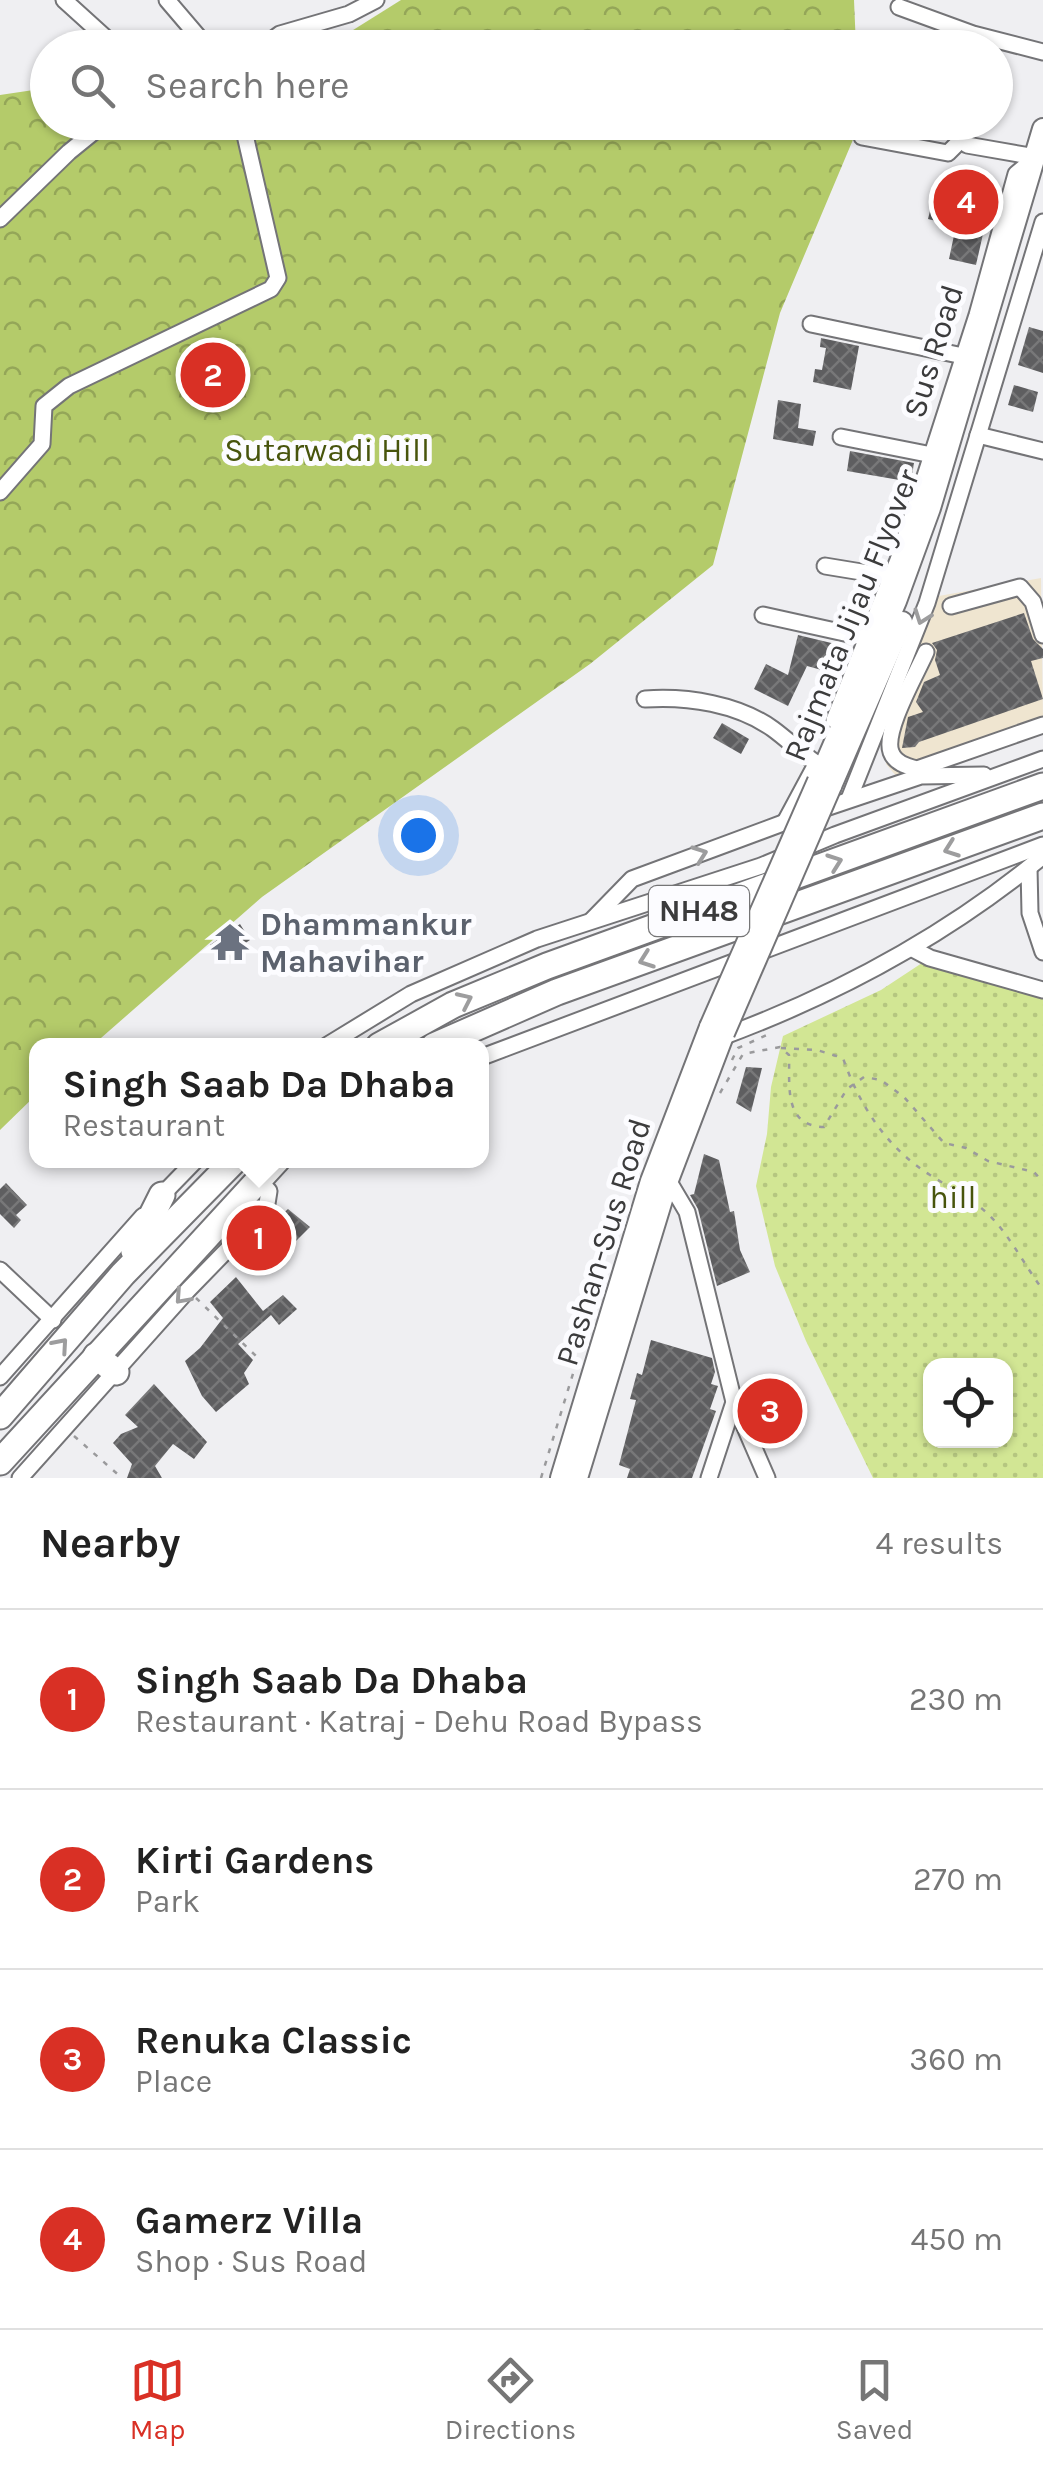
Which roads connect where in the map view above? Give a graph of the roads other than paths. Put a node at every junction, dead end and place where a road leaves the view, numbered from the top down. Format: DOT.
graph roads {
  1 [pos="64,0"];
  2 [pos="167,0"];
  3 [pos="376,0"];
  4 [pos="899,7"];
  5 [pos="97,30"];
  6 [pos="192,30"];
  7 [pos="294,30"];
  8 [pos="959,30"];
  9 [pos="1013,47"];
  10 [pos="1043,52"];
  11 [pos="1043,129"];
  12 [pos="84,140"];
  13 [pos="246,140"];
  14 [pos="878,140"];
  15 [pos="960,140"];
  16 [pos="967,145"];
  17 [pos="1036,157"];
  18 [pos="1043,182"];
  19 [pos="0,218"];
  20 [pos="1043,222"];
  21 [pos="1036,273"];
  22 [pos="811,324"];
  23 [pos="964,356"];
  24 [pos="978,435"];
  25 [pos="841,436"];
  26 [pos="1043,451"];
  27 [pos="932,455"];
  28 [pos="0,492"];
  29 [pos="826,566"];
  30 [pos="892,577"];
  31 [pos="951,606"];
  32 [pos="763,615"];
  33 [pos="1043,635"];
  34 [pos="867,638"];
  35 [pos="926,652"];
  36 [pos="646,699"];
  37 [pos="1043,725"];
  38 [pos="1043,758"];
  39 [pos="822,777"];
  40 [pos="1021,781"];
  41 [pos="849,799"];
  42 [pos="1043,816"];
  43 [pos="785,822"];
  44 [pos="1043,845"];
  45 [pos="1043,856"];
  46 [pos="1029,868"];
  47 [pos="1037,918"];
  48 [pos="590,922"];
  49 [pos="913,949"];
  50 [pos="1043,952"];
  51 [pos="1040,984"];
  52 [pos="719,1033"];
  53 [pos="339,1038"];
  54 [pos="393,1038"];
  55 [pos="452,1038"];
  56 [pos="489,1054"];
  57 [pos="188,1168"];
  58 [pos="226,1168"];
  59 [pos="268,1168"];
  60 [pos="258,1179"];
  61 [pos="668,1180"];
  62 [pos="162,1195"];
  63 [pos="0,1270"];
  64 [pos="123,1274"];
  65 [pos="52,1320"];
  66 [pos="106,1364"];
  67 [pos="0,1377"];
  68 [pos="734,1402"];
  69 [pos="0,1416"];
  70 [pos="0,1462"];
  71 [pos="20,1478"];
  72 [pos="561,1478"];
  73 [pos="578,1478"];
  74 [pos="709,1478"];
  75 [pos="767,1478"];
  1 -- 5 [label="street"];
  2 -- 6 [label="street"];
  3 -- 7 [label="street"];
  4 -- 8 [label="street"];
  9 -- 10 [label="street"];
  11 -- 17 [label="main road, Sus Road"];
  12 -- 19 [label="street"];
  13 -- 28 [label="street"];
  14 -- 15 [label="street"];
  16 -- 17 [label="street"];
  17 -- 23 [label="street, Sus Road"];
  17 -- 39 [label="main road, Rajmata Jijau Flyover"];
  18 -- 39 [label="main road, Rajmata Jijau Flyover"];
  20 -- 21 [label="street"];
  21 -- 24 [label="street"];
  22 -- 23 [label="street"];
  23 -- 27 [label="street, Sus Road"];
  24 -- 26 [label="street"];
  24 -- 41 [label="street, one-way"];
  25 -- 27 [label="street"];
  27 -- 30 [label="street, Sus Road"];
  29 -- 30 [label="street"];
  30 -- 34 [label="street, Sus Road"];
  31 -- 33 [label="street"];
  32 -- 34 [label="street"];
  34 -- 39 [label="street, Sus Road"];
  35 -- 37 [label="street"];
  36 -- 39 [label="street"];
  38 -- 40 [label="street"];
  39 -- 43 [label="street"];
  39 -- 52 [label="main road, Rajmata Jijau Flyover, bridge"];
  40 -- 41 [label="street"];
  40 -- 48 [label="street"];
  54 -- 40 [label="highway, NH48, one-way"];
  41 -- 43 [label="street"];
  42 -- 55 [label="highway, NH48, one-way"];
  48 -- 43 [label="street, one-way"];
  44 -- 56 [label="street"];
  45 -- 46 [label="street"];
  46 -- 47 [label="street"];
  46 -- 49 [label="street"];
  47 -- 50 [label="street"];
  48 -- 53 [label="street"];
  49 -- 51 [label="street"];
  49 -- 52 [label="street"];
  52 -- 61 [label="main road, Pashan-Sus Road"];
  52 -- 72 [label="main road, Pashan-Sus Road"];
  57 -- 62 [label="street"];
  58 -- 64 [label="highway"];
  59 -- 60 [label="highway"];
  60 -- 66 [label="highway"];
  60 -- 66 [label="street, one-way"];
  61 -- 68 [label="street"];
  61 -- 73 [label="main road, Pashan-Sus Road"];
  62 -- 64 [label="highway"];
  62 -- 65 [label="street"];
  63 -- 65 [label="street"];
  69 -- 64 [label="highway, one-way"];
  65 -- 67 [label="street"];
  66 -- 70 [label="highway"];
  66 -- 71 [label="street"];
  68 -- 74 [label="street"];
  68 -- 75 [label="street"];
}
